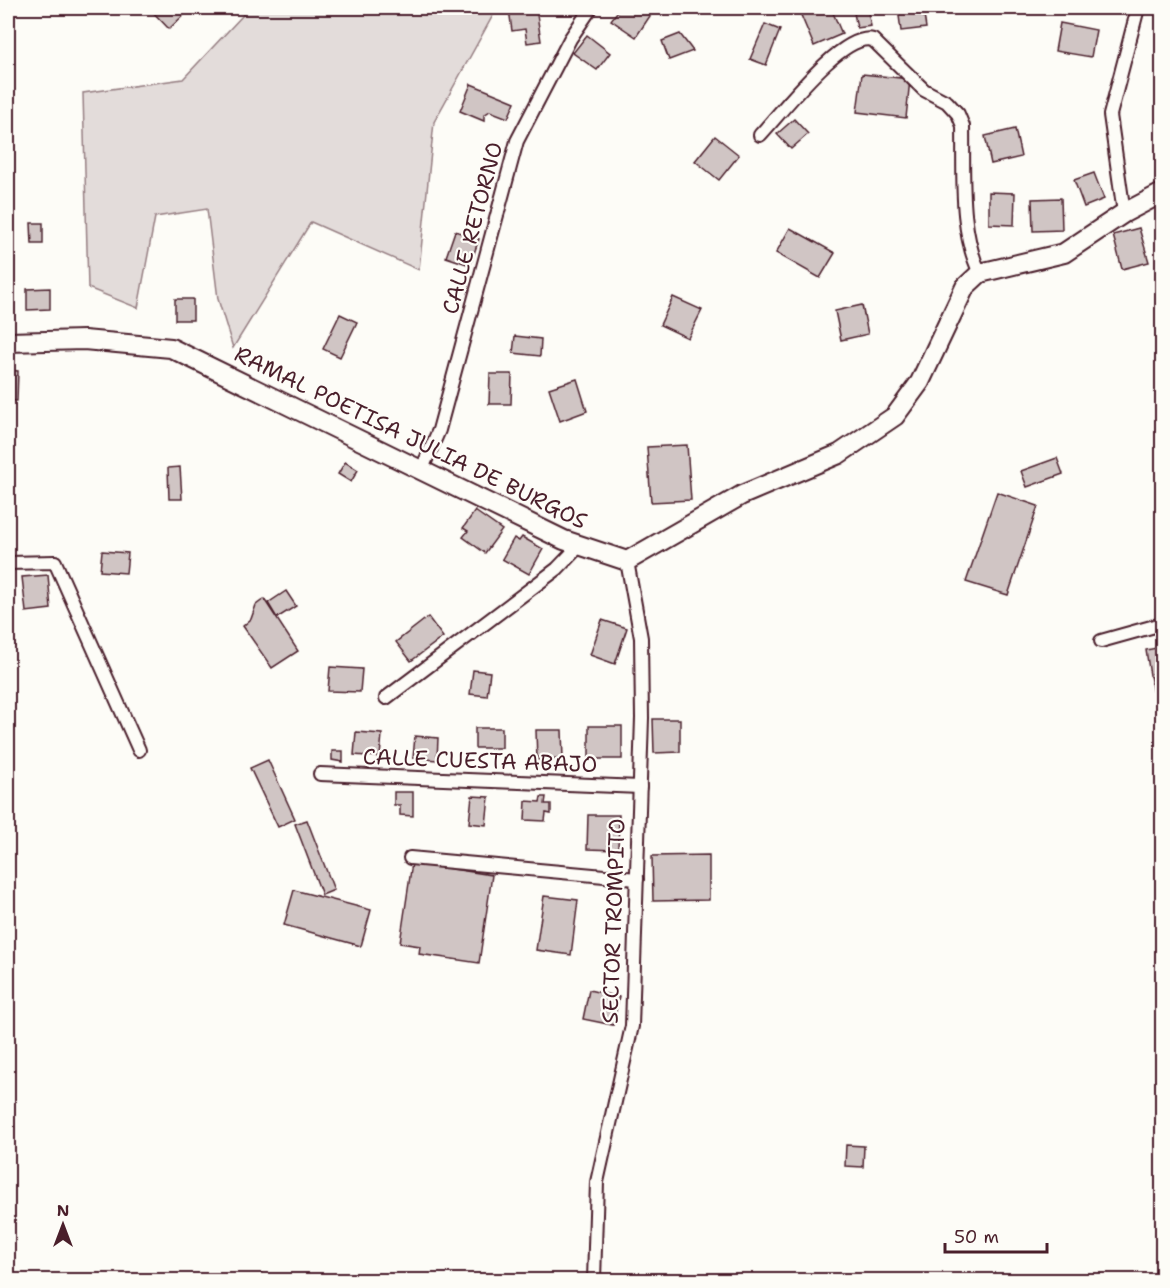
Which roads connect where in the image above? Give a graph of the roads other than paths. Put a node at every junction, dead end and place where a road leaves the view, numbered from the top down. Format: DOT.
graph roads {
  1 [pos="591,8"];
  2 [pos="1138,8"];
  3 [pos="760,135"];
  4 [pos="1162,193"];
  5 [pos="1124,213"];
  6 [pos="980,273"];
  7 [pos="8,342"];
  8 [pos="421,471"];
  9 [pos="580,545"];
  10 [pos="627,561"];
  11 [pos="8,563"];
  12 [pos="1162,624"];
  13 [pos="1101,641"];
  14 [pos="386,698"];
  15 [pos="139,750"];
  16 [pos="320,774"];
  17 [pos="640,787"];
  18 [pos="410,858"];
  19 [pos="637,879"];
  20 [pos="594,1281"];
  1 -- 8 [label="street, CALLE RETORNO"];
  2 -- 5 [label="street"];
  3 -- 6 [label="street"];
  4 -- 5 [label="street"];
  5 -- 6 [label="street"];
  6 -- 10 [label="street"];
  7 -- 8 [label="street, RAMAL POETISA JULIA DE BURGOS"];
  8 -- 9 [label="street, RAMAL POETISA JULIA DE BURGOS"];
  9 -- 10 [label="street, RAMAL POETISA JULIA DE BURGOS"];
  9 -- 14 [label="street"];
  10 -- 17 [label="street, SECTOR TROMPITO"];
  11 -- 15 [label="street"];
  12 -- 13 [label="street"];
  16 -- 17 [label="street, CALLE CUESTA ABAJO"];
  17 -- 19 [label="street, SECTOR TROMPITO"];
  18 -- 19 [label="street"];
  19 -- 20 [label="street, SECTOR TROMPITO"];
}
